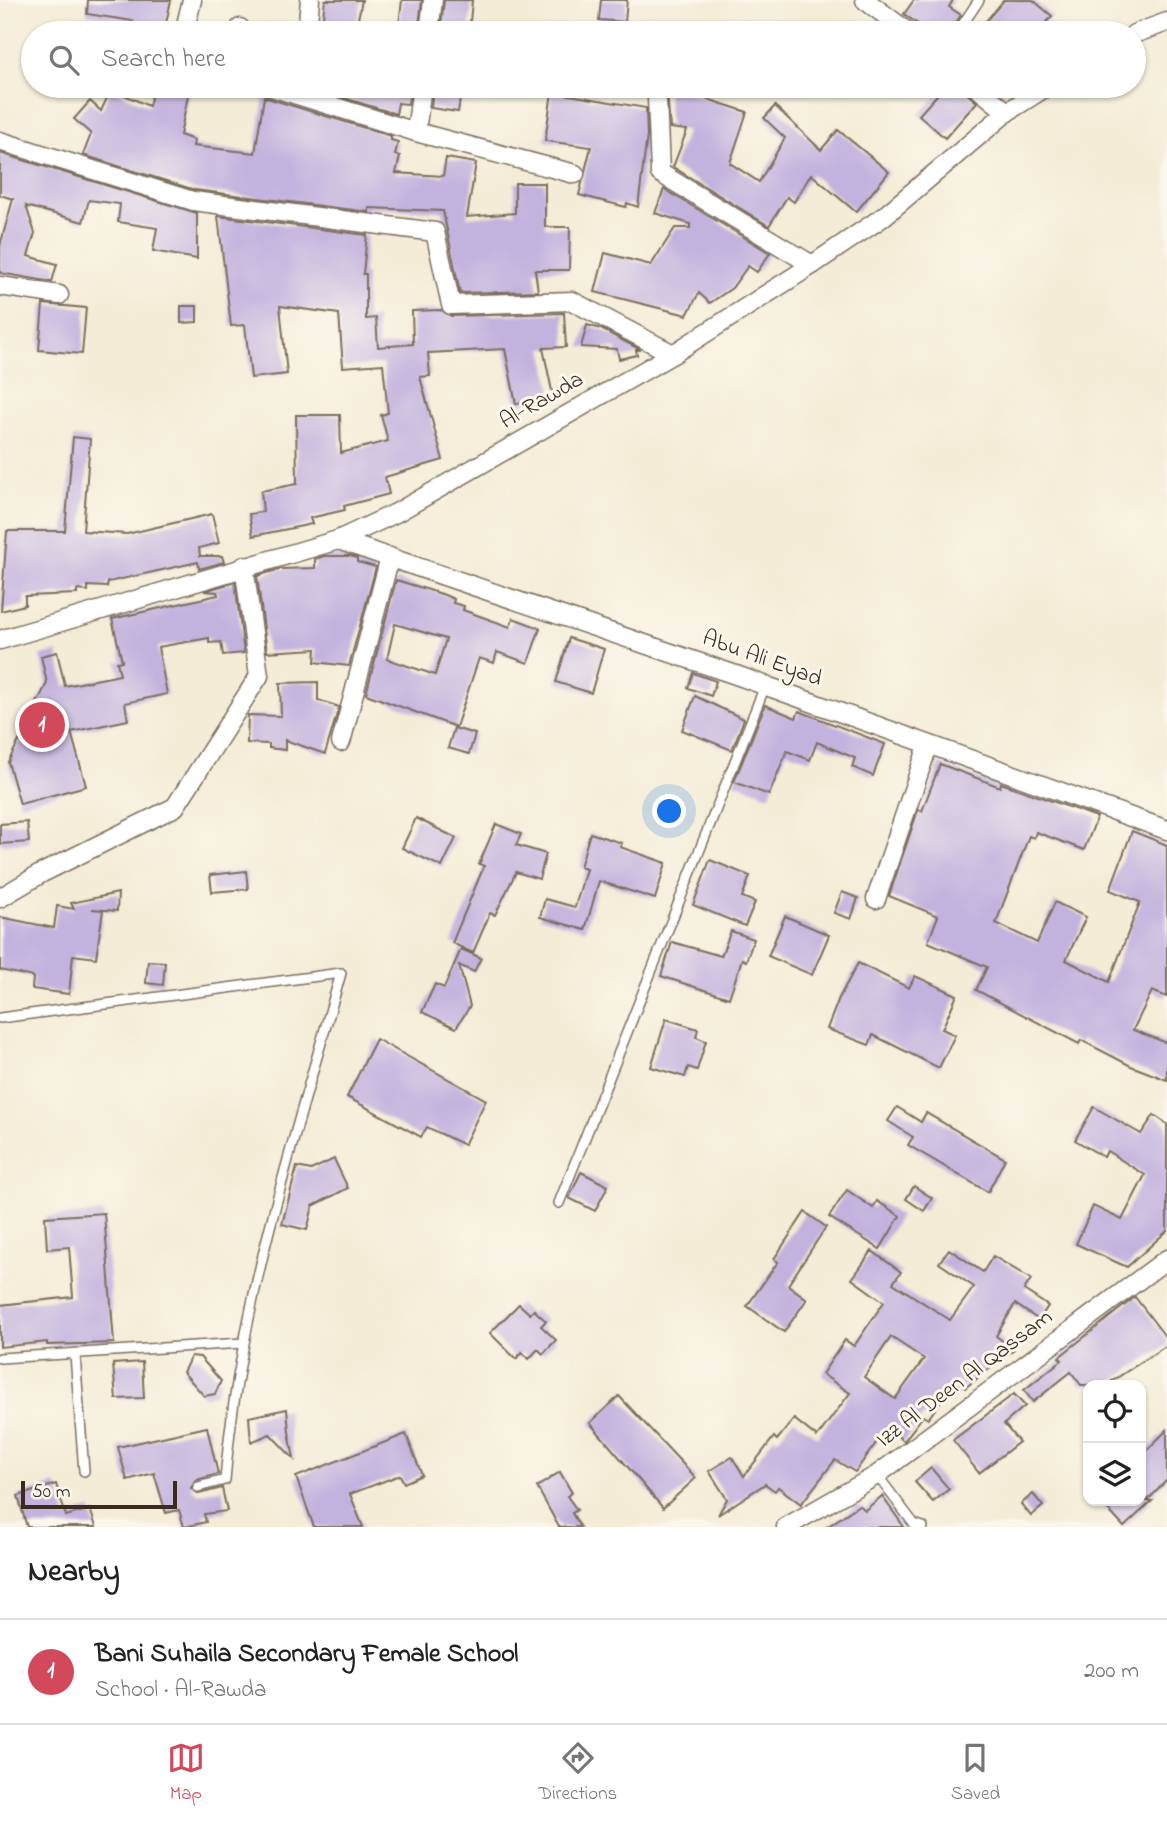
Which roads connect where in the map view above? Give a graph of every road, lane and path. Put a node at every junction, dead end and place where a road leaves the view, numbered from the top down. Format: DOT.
graph roads {
  1 [pos="192,0"];
  2 [pos="310,0"];
  3 [pos="433,0"];
  4 [pos="865,0"];
  5 [pos="979,0"];
  6 [pos="187,21"];
  7 [pos="308,21"];
  8 [pos="430,21"];
  9 [pos="893,21"];
  10 [pos="965,21"];
  11 [pos="1167,22"];
  12 [pos="1146,30"];
  13 [pos="325,98"];
  14 [pos="420,98"];
  15 [pos="657,98"];
  16 [pos="990,98"];
  17 [pos="1028,98"];
  18 [pos="1007,111"];
  19 [pos="416,132"];
  20 [pos="0,141"];
  21 [pos="575,174"];
  22 [pos="812,265"];
  23 [pos="0,286"];
  24 [pos="60,295"];
  25 [pos="673,354"];
  26 [pos="338,540"];
  27 [pos="390,558"];
  28 [pos="244,566"];
  29 [pos="0,639"];
  30 [pos="765,686"];
  31 [pos="341,742"];
  32 [pos="928,746"];
  33 [pos="1167,830"];
  34 [pos="0,898"];
  35 [pos="876,900"];
  36 [pos="0,1018"];
  37 [pos="559,1203"];
  38 [pos="1167,1259"];
  39 [pos="243,1343"];
  40 [pos="75,1355"];
  41 [pos="0,1358"];
  42 [pos="84,1471"];
  43 [pos="877,1475"];
  44 [pos="198,1487"];
  45 [pos="786,1527"];
  46 [pos="923,1527"];
  1 -- 6 [label="street"];
  2 -- 7 [label="street"];
  3 -- 8 [label="street"];
  4 -- 9 [label="street"];
  5 -- 10 [label="lane"];
  11 -- 12 [label="street"];
  13 -- 19 [label="street"];
  14 -- 19 [label="street"];
  15 -- 22 [label="street"];
  16 -- 18 [label="street"];
  17 -- 18 [label="street, Al-Rawda"];
  18 -- 22 [label="street, Al-Rawda"];
  19 -- 21 [label="street"];
  20 -- 25 [label="street"];
  22 -- 25 [label="street, Al-Rawda"];
  23 -- 24 [label="street"];
  25 -- 26 [label="street, Al-Rawda"];
  26 -- 27 [label="street, Abu Ali Eyad"];
  26 -- 28 [label="street, Al-Rawda"];
  27 -- 30 [label="street, Abu Ali Eyad"];
  27 -- 31 [label="street"];
  28 -- 29 [label="street, Al-Rawda"];
  28 -- 34 [label="street"];
  30 -- 32 [label="street, Abu Ali Eyad"];
  30 -- 37 [label="lane"];
  32 -- 33 [label="street, Abu Ali Eyad"];
  32 -- 35 [label="street"];
  36 -- 39 [label="lane"];
  38 -- 43 [label="street, Izz Al Deen Al Qassam"];
  39 -- 40 [label="lane"];
  39 -- 44 [label="lane"];
  40 -- 41 [label="lane"];
  40 -- 42 [label="lane"];
  43 -- 45 [label="street, Izz Al Deen Al Qassam"];
  43 -- 46 [label="lane"];
}
